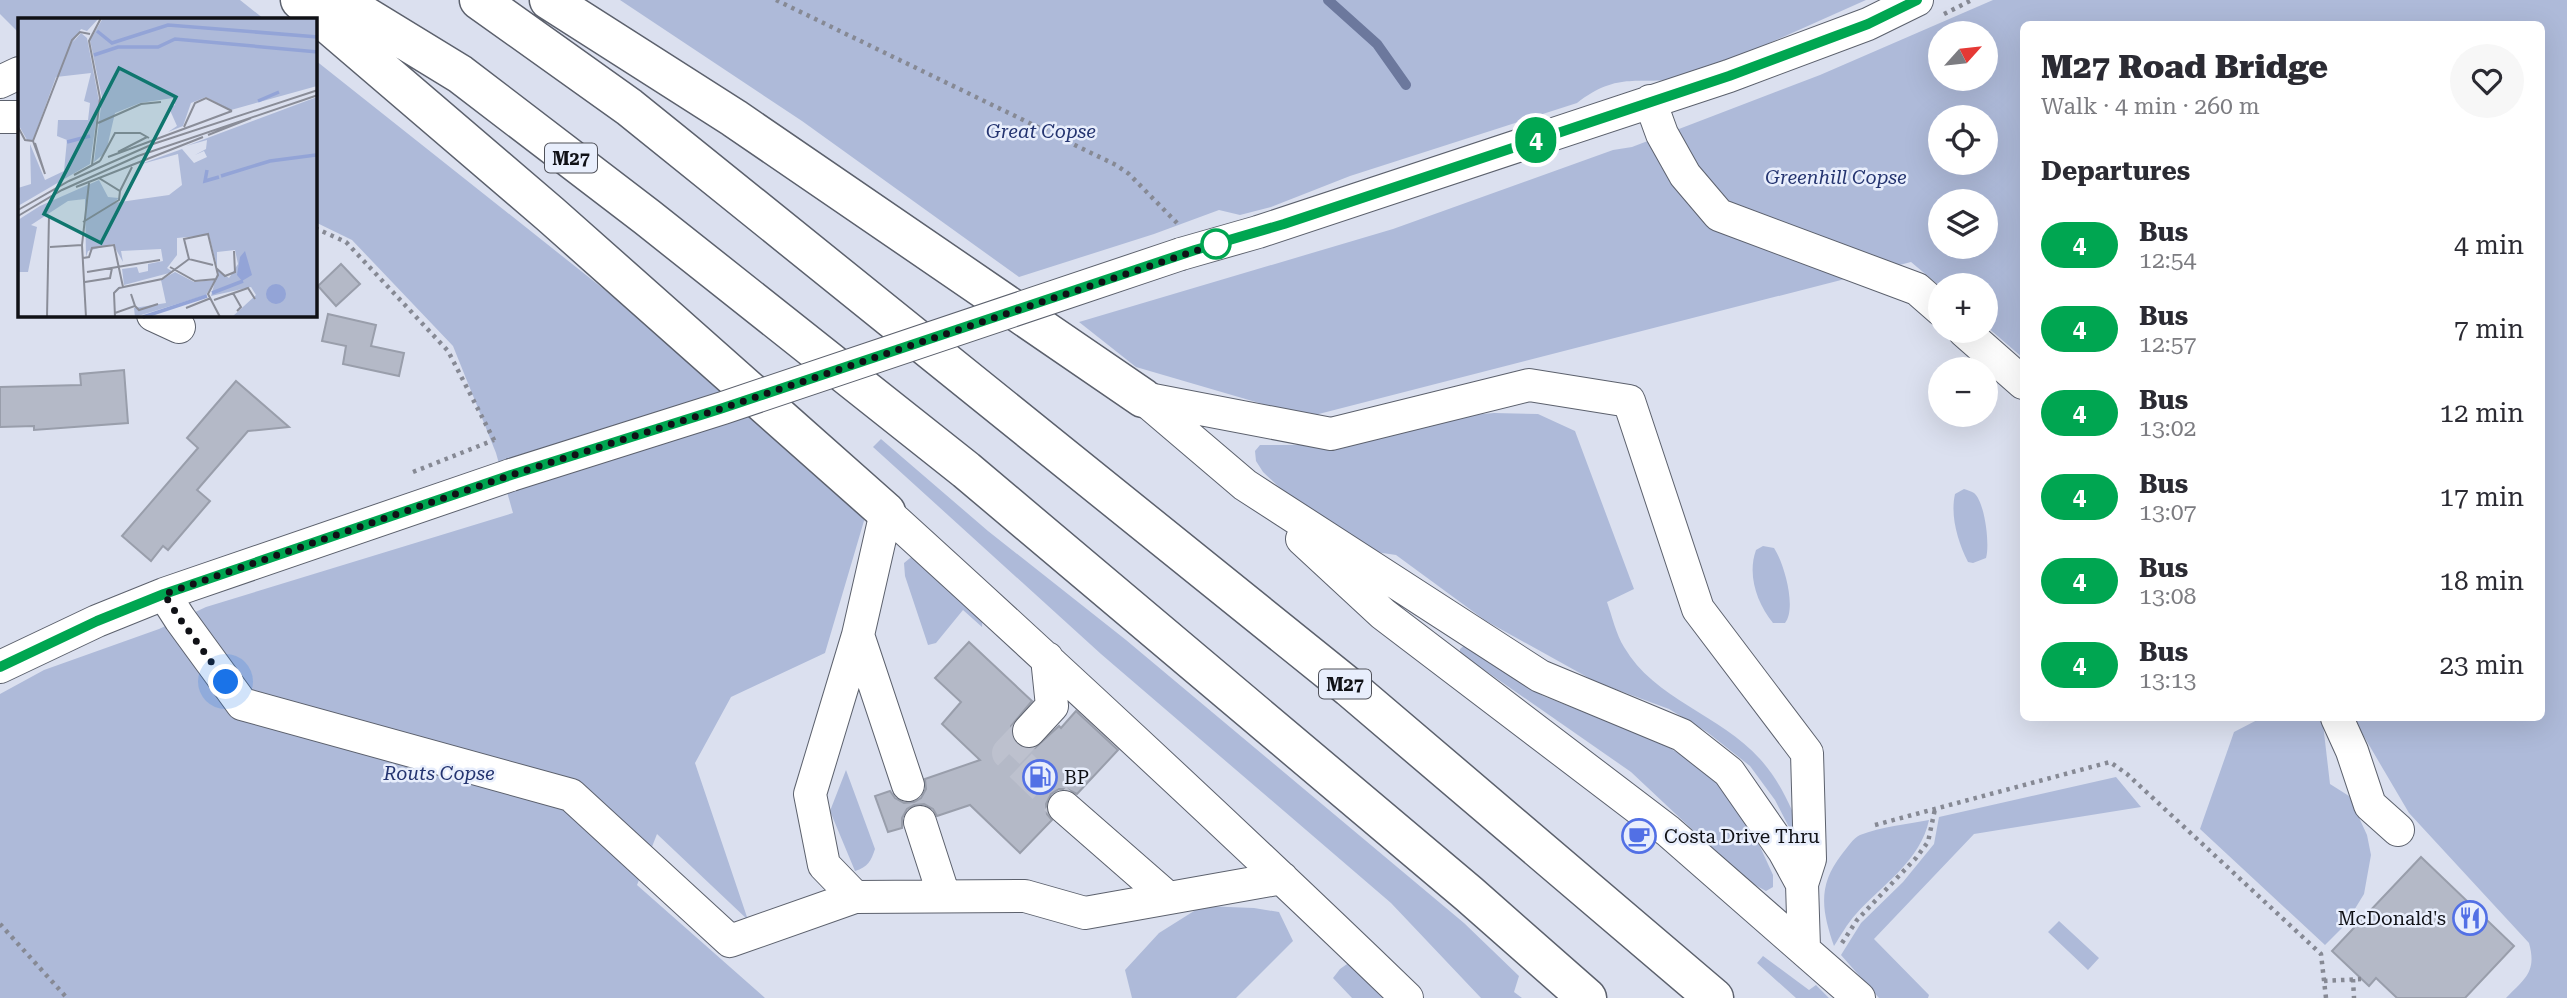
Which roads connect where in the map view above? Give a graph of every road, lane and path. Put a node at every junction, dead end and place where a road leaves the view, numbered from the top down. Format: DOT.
graph roads {
  1 [pos="300,0"];
  2 [pos="339,0"];
  3 [pos="479,0"];
  4 [pos="549,0"];
  5 [pos="776,0"];
  6 [pos="1917,0"];
  7 [pos="18,73"];
  8 [pos="0,82"];
  9 [pos="1650,101"];
  10 [pos="0,117"];
  11 [pos="18,117"];
  12 [pos="317,229"];
  13 [pos="1188,252"];
  14 [pos="1928,299"];
  15 [pos="1978,343"];
  16 [pos="2020,380"];
  17 [pos="1143,398"];
  18 [pos="511,475"];
  19 [pos="1245,485"];
  20 [pos="886,512"];
  21 [pos="164,594"];
  22 [pos="859,635"];
  23 [pos="1046,658"];
  24 [pos="0,667"];
  25 [pos="2338,721"];
  26 [pos="1029,730"];
  27 [pos="908,785"];
  28 [pos="1064,807"];
  29 [pos="1935,809"];
  30 [pos="920,822"];
  31 [pos="1875,825"];
  32 [pos="2398,830"];
  33 [pos="1282,878"];
  34 [pos="1802,884"];
  35 [pos="944,896"];
  36 [pos="855,897"];
  37 [pos="1167,897"];
  38 [pos="0,925"];
  39 [pos="1804,948"];
  40 [pos="1836,952"];
  41 [pos="2353,979"];
  42 [pos="2361,979"];
  43 [pos="2324,981"];
  44 [pos="67,998"];
  45 [pos="1407,998"];
  46 [pos="1587,998"];
  47 [pos="1714,998"];
  48 [pos="1859,998"];
  49 [pos="2326,998"];
  50 [pos="2354,998"];
  1 -- 20 [label="highway, M27"];
  2 -- 46 [label="highway, M27"];
  3 -- 47 [label="highway, M27"];
  4 -- 17 [label="highway"];
  5 -- 13 [label="path"];
  6 -- 9 [label="street"];
  7 -- 8 [label="street"];
  9 -- 13 [label="street"];
  9 -- 14 [label="street"];
  10 -- 11 [label="street"];
  12 -- 18 [label="path"];
  13 -- 18 [label="street, bridge"];
  15 -- 16 [label="street"];
  17 -- 19 [label="street"];
  17 -- 34 [label="street"];
  18 -- 21 [label="street"];
  19 -- 34 [label="street"];
  19 -- 39 [label="street"];
  20 -- 22 [label="street"];
  20 -- 23 [label="street"];
  21 -- 24 [label="street"];
  21 -- 36 [label="street"];
  22 -- 27 [label="street"];
  22 -- 36 [label="street"];
  23 -- 26 [label="street"];
  23 -- 33 [label="street"];
  25 -- 32 [label="street"];
  28 -- 37 [label="street"];
  29 -- 31 [label="path"];
  29 -- 40 [label="path"];
  29 -- 43 [label="path"];
  30 -- 35 [label="street"];
  33 -- 37 [label="street"];
  33 -- 45 [label="street"];
  34 -- 39 [label="street"];
  35 -- 36 [label="street"];
  35 -- 37 [label="street"];
  38 -- 44 [label="path"];
  39 -- 48 [label="street"];
  41 -- 42 [label="path"];
  41 -- 43 [label="path"];
  41 -- 50 [label="path"];
  43 -- 49 [label="path"];
}
